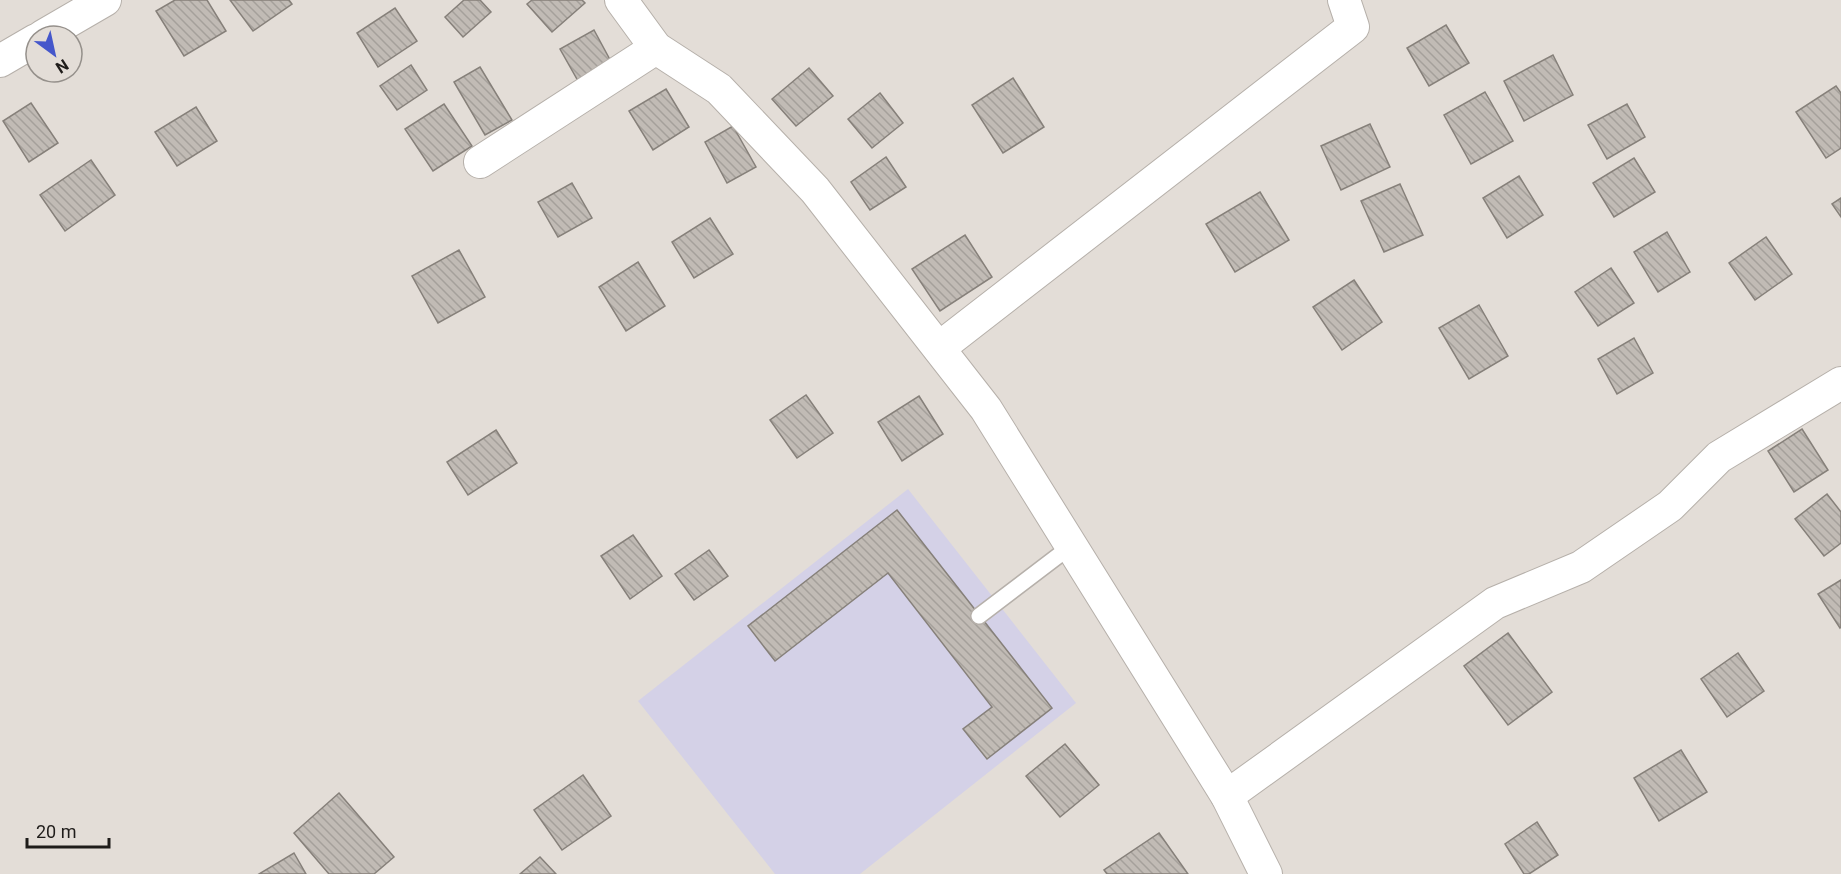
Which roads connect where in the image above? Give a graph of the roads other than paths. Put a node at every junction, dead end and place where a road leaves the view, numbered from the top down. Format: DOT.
graph roads {
  1 [pos="105,0"];
  2 [pos="621,0"];
  3 [pos="1344,0"];
  4 [pos="64,24"];
  5 [pos="24,47"];
  6 [pos="656,48"];
  7 [pos="0,61"];
  8 [pos="480,162"];
  9 [pos="939,348"];
  10 [pos="1841,383"];
  11 [pos="1071,546"];
  12 [pos="979,616"];
  13 [pos="1227,796"];
  14 [pos="1266,874"];
  1 -- 4 [label="street"];
  2 -- 6 [label="street"];
  3 -- 9 [label="street"];
  5 -- 7 [label="street"];
  6 -- 8 [label="street"];
  6 -- 9 [label="street"];
  9 -- 11 [label="street"];
  10 -- 13 [label="street"];
  11 -- 12 [label="lane"];
  11 -- 13 [label="street"];
  13 -- 14 [label="street"];
}
